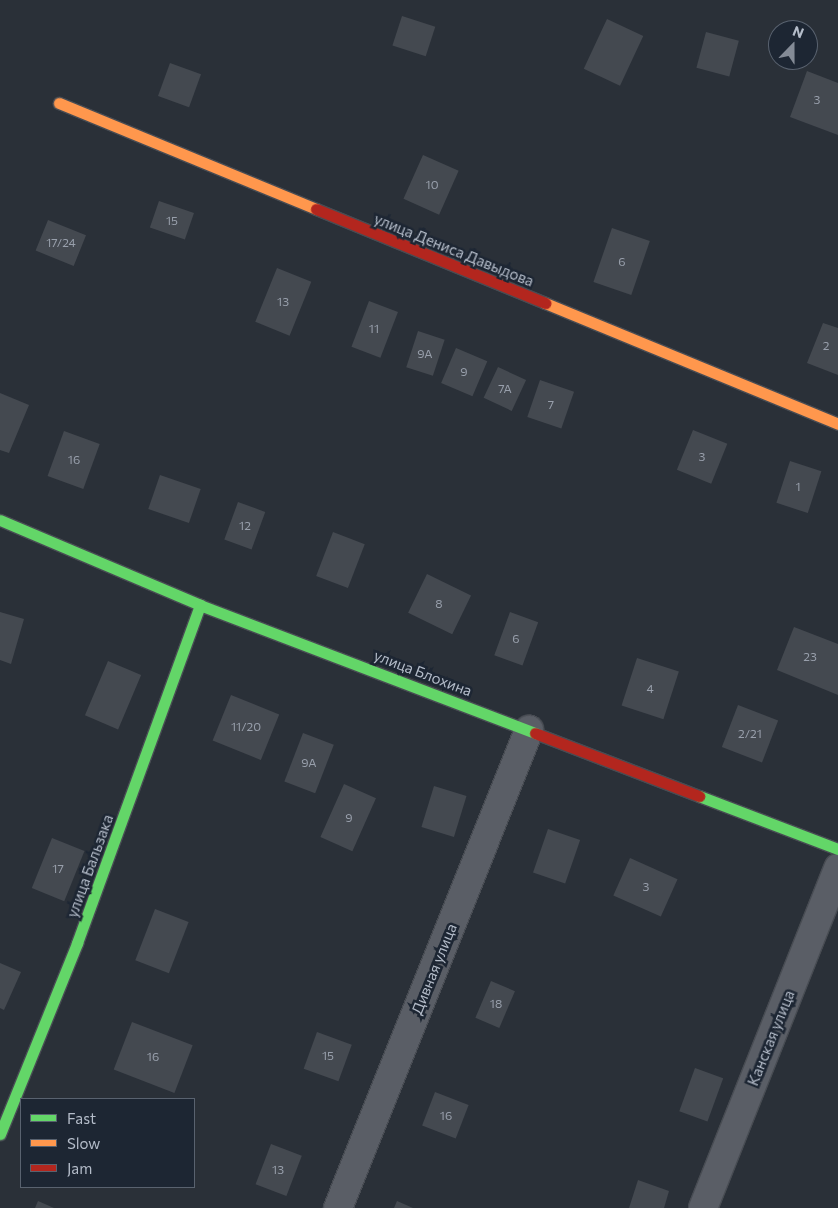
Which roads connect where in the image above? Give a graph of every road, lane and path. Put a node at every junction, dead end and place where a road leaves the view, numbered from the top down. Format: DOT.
graph roads {
  1 [pos="59,104"];
  2 [pos="838,424"];
  3 [pos="0,520"];
  4 [pos="200,605"];
  5 [pos="529,730"];
  6 [pos="838,849"];
  7 [pos="838,868"];
  8 [pos="0,1134"];
  9 [pos="338,1208"];
  10 [pos="703,1208"];
  1 -- 2 [label="street, улица Дениса Давыдова"];
  3 -- 4 [label="street, улица Блохина"];
  4 -- 5 [label="street, улица Блохина"];
  4 -- 8 [label="street, улица Бальзака"];
  5 -- 6 [label="street, улица Блохина"];
  5 -- 9 [label="street, Дивная улица"];
  7 -- 10 [label="street, Канская улица"];
}
